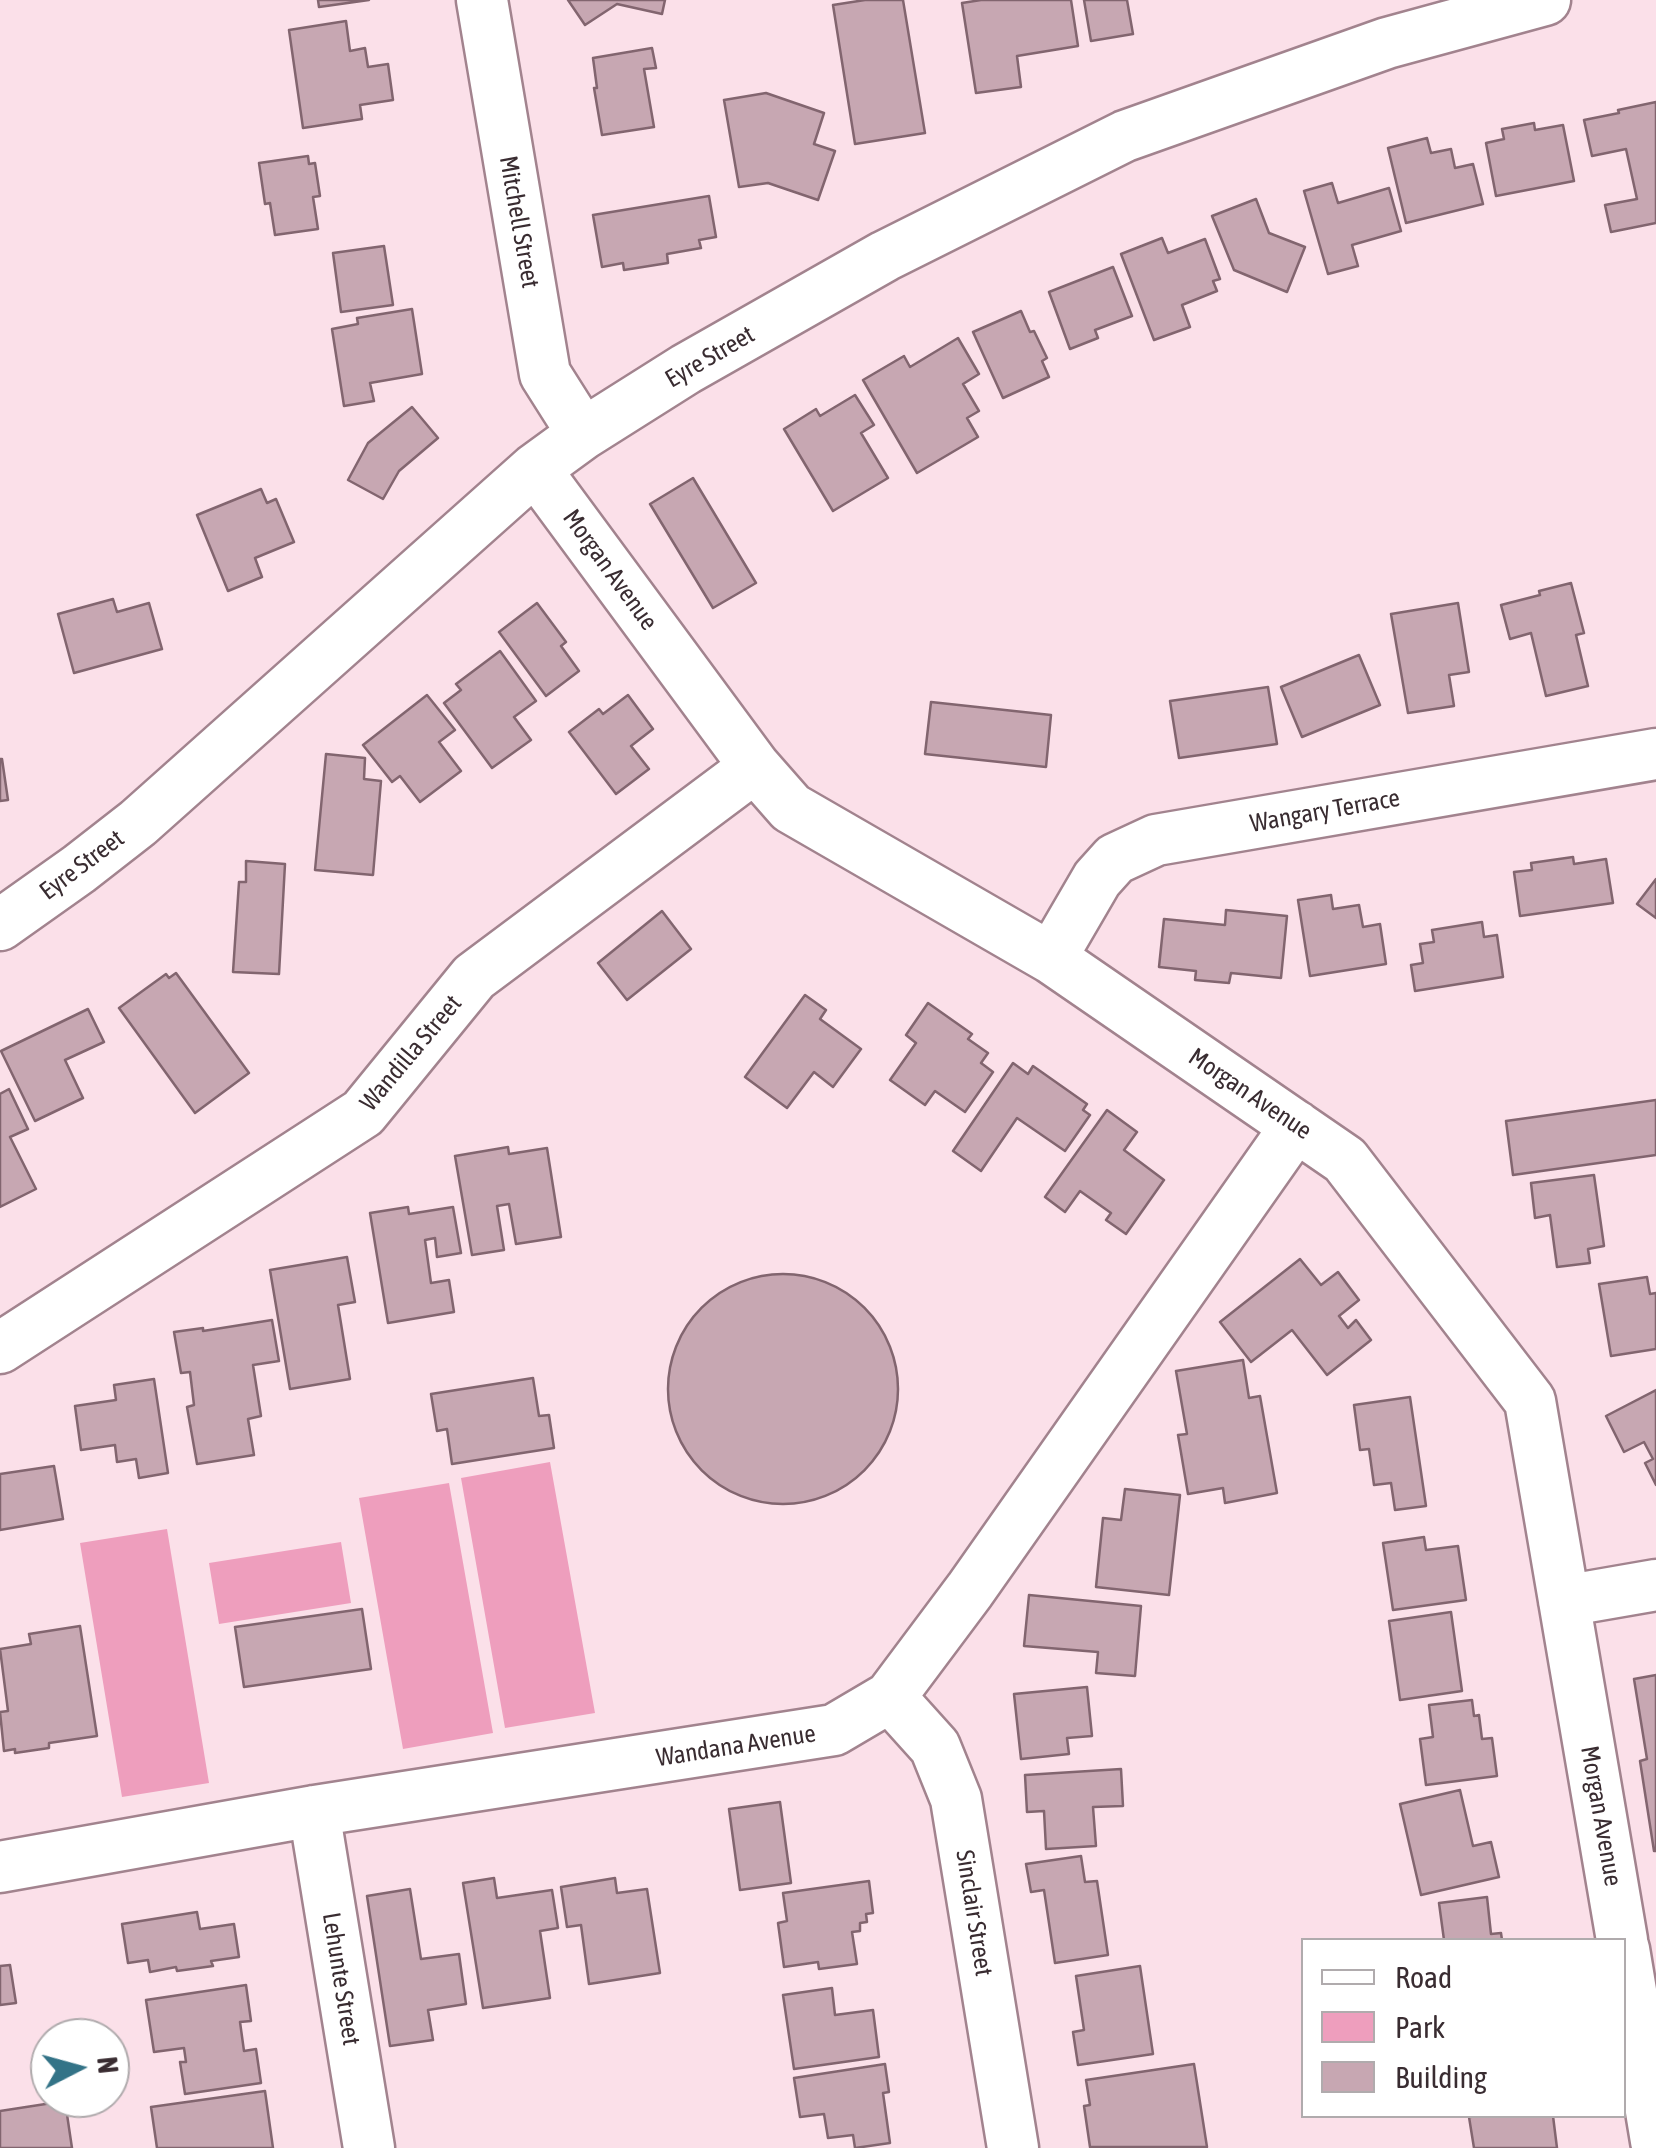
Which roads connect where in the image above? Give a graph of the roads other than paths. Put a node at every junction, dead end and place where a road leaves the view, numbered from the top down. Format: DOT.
graph roads {
  1 [pos="482,0"];
  2 [pos="1545,0"];
  3 [pos="583,434"];
  4 [pos="534,469"];
  5 [pos="1656,754"];
  6 [pos="755,767"];
  7 [pos="0,925"];
  8 [pos="1051,958"];
  9 [pos="1296,1126"];
  10 [pos="0,1348"];
  11 [pos="1656,1585"];
  12 [pos="1564,1601"];
  13 [pos="890,1697"];
  14 [pos="314,1811"];
  15 [pos="0,1867"];
  16 [pos="1622,1938"];
  17 [pos="1626,1961"];
  18 [pos="1656,2140"];
  19 [pos="369,2148"];
  20 [pos="1013,2148"];
  1 -- 3 [label="street, Mitchell Street"];
  2 -- 3 [label="street, Eyre Street"];
  3 -- 4 [label="street, Eyre Street"];
  4 -- 6 [label="street, Morgan Avenue"];
  4 -- 7 [label="street, Eyre Street"];
  5 -- 8 [label="street, Wangary Terrace"];
  6 -- 8 [label="street, Morgan Avenue"];
  6 -- 10 [label="street, Wandilla Street"];
  8 -- 9 [label="street, Morgan Avenue"];
  9 -- 12 [label="street, Morgan Avenue"];
  9 -- 13 [label="street, Wandana Avenue"];
  11 -- 12 [label="street"];
  12 -- 16 [label="street, Morgan Avenue"];
  13 -- 14 [label="street, Wandana Avenue"];
  13 -- 20 [label="street, Sinclair Street"];
  14 -- 15 [label="street, Wandana Avenue"];
  14 -- 19 [label="street, Lehunte Street"];
  17 -- 18 [label="street"];
}
